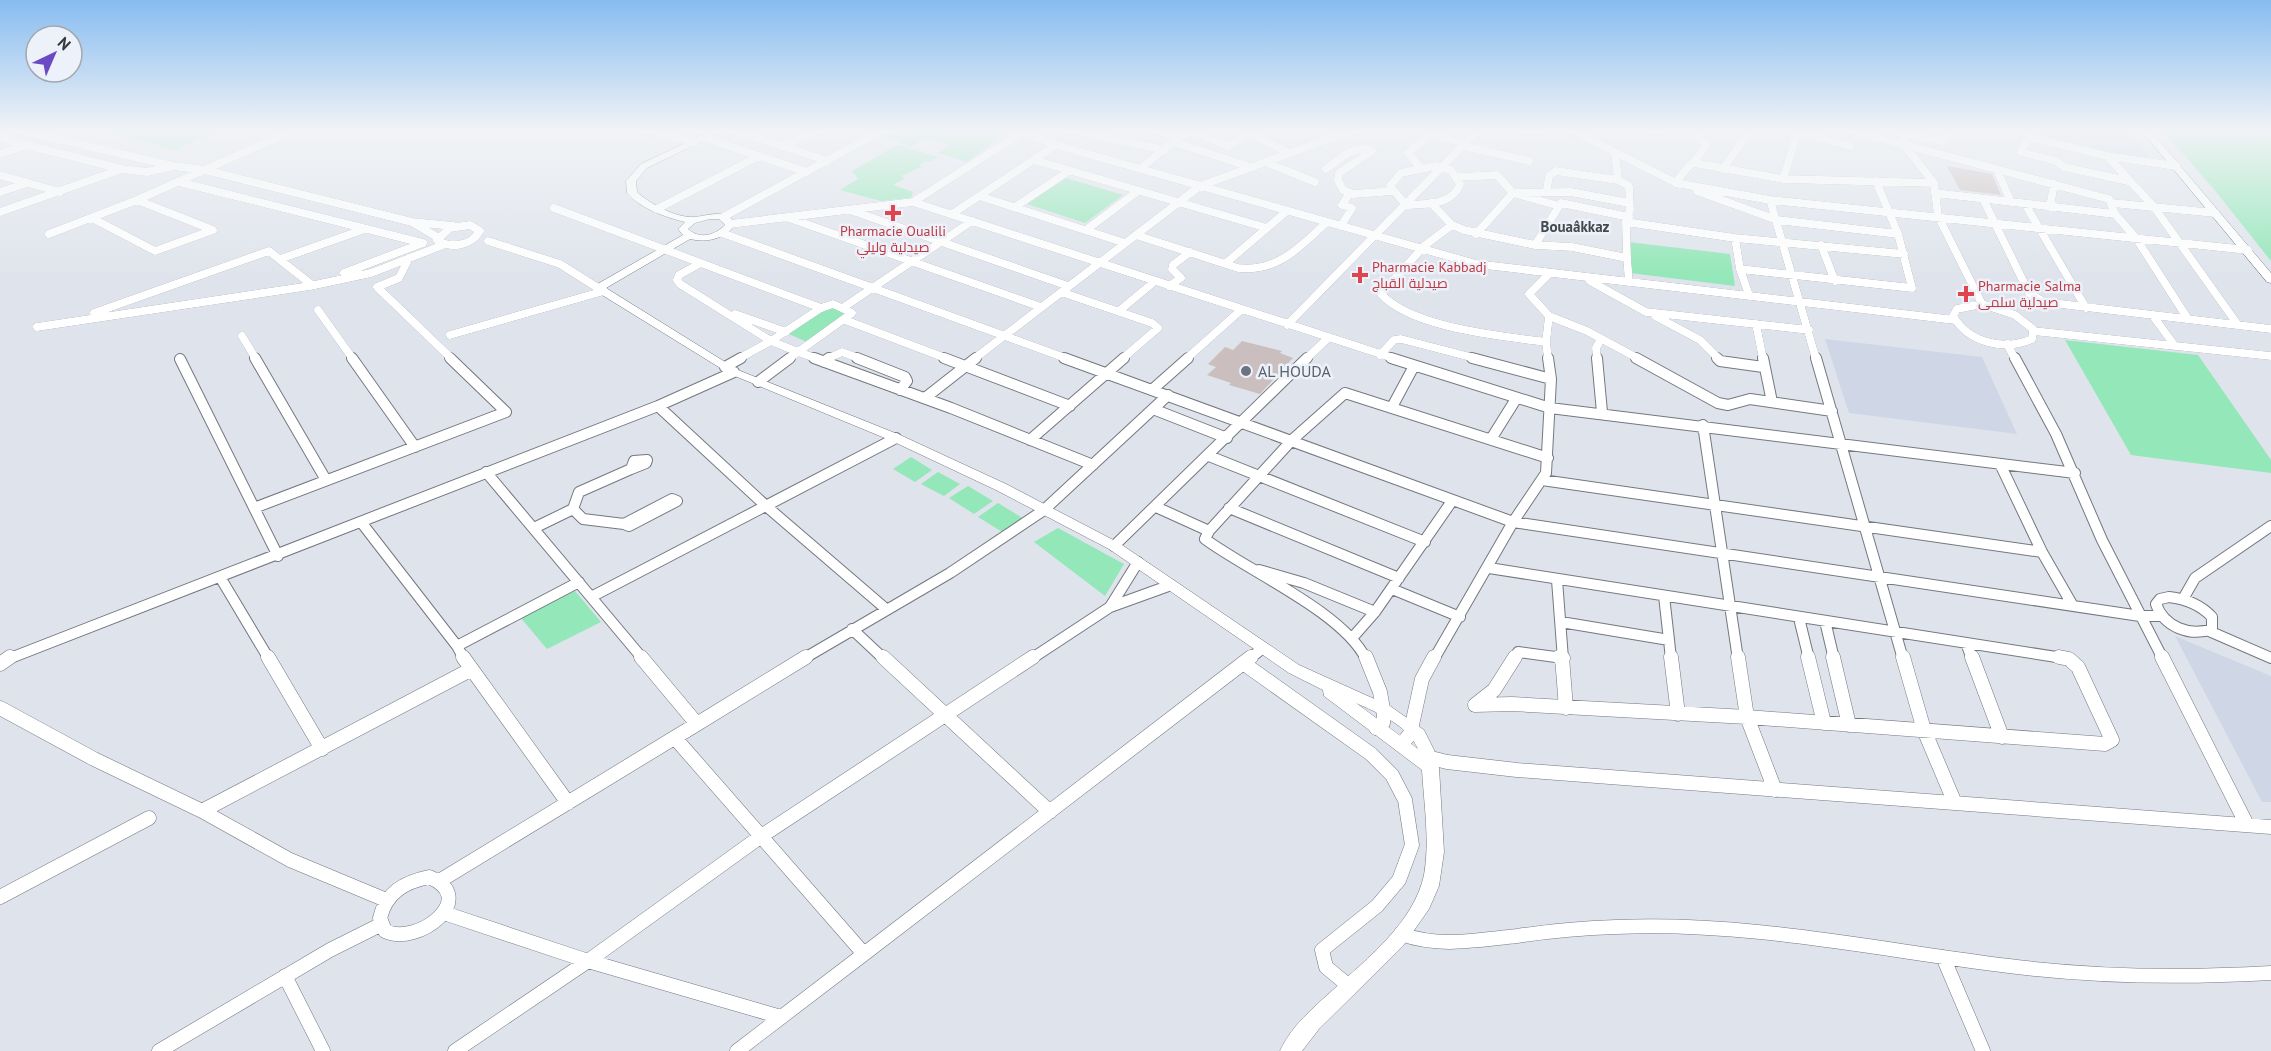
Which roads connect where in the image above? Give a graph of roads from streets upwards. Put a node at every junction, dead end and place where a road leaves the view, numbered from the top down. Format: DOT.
graph roads {
  1 [pos="14,179"];
  2 [pos="97,179"];
  3 [pos="185,179"];
  4 [pos="241,179"];
  5 [pos="633,179"];
  6 [pos="715,179"];
  7 [pos="795,179"];
  8 [pos="948,179"];
  9 [pos="1005,179"];
  10 [pos="1057,179"];
  11 [pos="1097,179"];
  12 [pos="1178,179"];
  13 [pos="1218,179"];
  14 [pos="1308,179"];
  15 [pos="1339,179"];
  16 [pos="1394,179"];
  17 [pos="1432,179"];
  18 [pos="1459,179"];
  19 [pos="1501,179"];
  20 [pos="1549,179"];
  21 [pos="1587,179"];
  22 [pos="1612,179"];
  23 [pos="1668,179"];
  24 [pos="1678,179"];
  25 [pos="1785,179"];
  26 [pos="1931,179"];
  27 [pos="2001,179"];
  28 [pos="2034,179"];
  29 [pos="2119,179"];
  30 [pos="2187,179"];
  31 [pos="1618,180"];
  32 [pos="1875,181"];
  33 [pos="2128,181"];
  34 [pos="179,182"];
  35 [pos="1315,182"];
  36 [pos="27,183"];
  37 [pos="1676,183"];
  38 [pos="1934,183"];
  39 [pos="2054,184"];
  40 [pos="1200,186"];
  41 [pos="1547,189"];
  42 [pos="1394,190"];
  43 [pos="1138,191"];
  44 [pos="0,192"];
  45 [pos="60,192"];
  46 [pos="1513,193"];
  47 [pos="1583,193"];
  48 [pos="1935,193"];
  49 [pos="1349,194"];
  50 [pos="979,196"];
  51 [pos="1983,199"];
  52 [pos="137,200"];
  53 [pos="1770,200"];
  54 [pos="914,202"];
  55 [pos="1176,202"];
  56 [pos="2011,202"];
  57 [pos="1431,203"];
  58 [pos="1629,203"];
  59 [pos="2112,203"];
  60 [pos="2025,204"];
  61 [pos="1406,205"];
  62 [pos="1559,206"];
  63 [pos="1015,207"];
  64 [pos="2050,207"];
  65 [pos="2154,207"];
  66 [pos="554,208"];
  67 [pos="657,209"];
  68 [pos="847,209"];
  69 [pos="1287,211"];
  70 [pos="0,212"];
  71 [pos="1888,212"];
  72 [pos="2215,213"];
  73 [pos="952,214"];
  74 [pos="2115,214"];
  75 [pos="1938,216"];
  76 [pos="786,217"];
  77 [pos="92,218"];
  78 [pos="692,220"];
  79 [pos="727,220"];
  80 [pos="1627,220"];
  81 [pos="1777,220"];
  82 [pos="972,221"];
  83 [pos="412,222"];
  84 [pos="1328,222"];
  85 [pos="1992,222"];
  86 [pos="1452,225"];
  87 [pos="456,226"];
  88 [pos="1341,226"];
  89 [pos="2038,227"];
  90 [pos="365,228"];
  91 [pos="1267,228"];
  92 [pos="1086,230"];
  93 [pos="480,231"];
  94 [pos="722,233"];
  95 [pos="49,234"];
  96 [pos="1476,234"];
  97 [pos="1898,234"];
  98 [pos="1136,235"];
  99 [pos="1374,235"];
  100 [pos="689,236"];
  101 [pos="1735,238"];
  102 [pos="2136,238"];
  103 [pos="488,241"];
  104 [pos="1781,241"];
  105 [pos="423,243"];
  106 [pos="439,243"];
  107 [pos="941,243"];
  108 [pos="1125,243"];
  109 [pos="2181,243"];
  110 [pos="463,244"];
  111 [pos="1821,244"];
  112 [pos="1535,245"];
  113 [pos="1424,249"];
  114 [pos="664,250"];
  115 [pos="2248,250"];
  116 [pos="1190,252"];
  117 [pos="1904,254"];
  118 [pos="409,258"];
  119 [pos="1627,258"];
  120 [pos="280,259"];
  121 [pos="912,261"];
  122 [pos="1099,262"];
  123 [pos="1226,263"];
  124 [pos="699,264"];
  125 [pos="1740,269"];
  126 [pos="1550,273"];
  127 [pos="1792,276"];
  128 [pos="1585,278"];
  129 [pos="1835,280"];
  130 [pos="2271,280"];
  131 [pos="1155,281"];
  132 [pos="1629,282"];
  133 [pos="310,286"];
  134 [pos="1169,286"];
  135 [pos="872,287"];
  136 [pos="601,289"];
  137 [pos="1065,289"];
  138 [pos="1749,295"];
  139 [pos="1800,301"];
  140 [pos="1982,304"];
  141 [pos="844,307"];
  142 [pos="1041,307"];
  143 [pos="820,308"];
  144 [pos="2086,308"];
  145 [pos="318,310"];
  146 [pos="1241,310"];
  147 [pos="1119,311"];
  148 [pos="1646,312"];
  149 [pos="726,313"];
  150 [pos="1550,316"];
  151 [pos="2153,316"];
  152 [pos="1684,317"];
  153 [pos="2188,319"];
  154 [pos="845,320"];
  155 [pos="1955,320"];
  156 [pos="71,322"];
  157 [pos="1756,324"];
  158 [pos="1287,325"];
  159 [pos="2238,325"];
  160 [pos="37,327"];
  161 [pos="2271,329"];
  162 [pos="1809,330"];
  163 [pos="2033,331"];
  164 [pos="786,332"];
  165 [pos="1686,332"];
  166 [pos="450,335"];
  167 [pos="1005,335"];
  168 [pos="242,336"];
  169 [pos="1328,338"];
  170 [pos="1601,339"];
  171 [pos="771,341"];
  172 [pos="1546,342"];
  173 [pos="2007,344"];
  174 [pos="2175,346"];
  175 [pos="798,352"];
  176 [pos="1380,355"];
  177 [pos="2271,356"];
  178 [pos="180,359"];
  179 [pos="824,362"];
  180 [pos="966,366"];
  181 [pos="1414,366"];
  182 [pos="1763,367"];
  183 [pos="729,370"];
  184 [pos="1108,373"];
  185 [pos="1551,379"];
  186 [pos="758,382"];
  187 [pos="1153,389"];
  188 [pos="900,390"];
  189 [pos="1168,395"];
  190 [pos="925,398"];
  191 [pos="1516,399"];
  192 [pos="1772,402"];
  193 [pos="658,406"];
  194 [pos="1070,406"];
  195 [pos="1392,407"];
  196 [pos="1550,408"];
  197 [pos="1153,409"];
  198 [pos="1832,411"];
  199 [pos="1602,412"];
  200 [pos="1244,422"];
  201 [pos="1703,425"];
  202 [pos="896,438"];
  203 [pos="1227,438"];
  204 [pos="1491,439"];
  205 [pos="1030,440"];
  206 [pos="1292,440"];
  207 [pos="1843,444"];
  208 [pos="415,447"];
  209 [pos="1209,456"];
  210 [pos="1548,458"];
  211 [pos="1093,465"];
  212 [pos="2001,466"];
  213 [pos="631,470"];
  214 [pos="486,472"];
  215 [pos="2075,473"];
  216 [pos="1256,476"];
  217 [pos="326,480"];
  218 [pos="1542,480"];
  219 [pos="1452,501"];
  220 [pos="1714,504"];
  221 [pos="766,506"];
  222 [pos="1156,507"];
  223 [pos="254,508"];
  224 [pos="1229,508"];
  225 [pos="573,509"];
  226 [pos="1044,510"];
  227 [pos="361,522"];
  228 [pos="1513,522"];
  229 [pos="624,524"];
  230 [pos="2271,526"];
  231 [pos="534,528"];
  232 [pos="1868,528"];
  233 [pos="1209,531"];
  234 [pos="1425,542"];
  235 [pos="1114,546"];
  236 [pos="2042,552"];
  237 [pos="1722,555"];
  238 [pos="278,556"];
  239 [pos="1138,562"];
  240 [pos="1489,567"];
  241 [pos="1256,569"];
  242 [pos="220,577"];
  243 [pos="1399,578"];
  244 [pos="1882,579"];
  245 [pos="1557,580"];
  246 [pos="579,582"];
  247 [pos="1171,585"];
  248 [pos="1392,589"];
  249 [pos="592,596"];
  250 [pos="1664,596"];
  251 [pos="2182,599"];
  252 [pos="2073,606"];
  253 [pos="1110,607"];
  254 [pos="1731,607"];
  255 [pos="886,609"];
  256 [pos="1375,612"];
  257 [pos="2140,616"];
  258 [pos="2161,616"];
  259 [pos="1460,617"];
  260 [pos="1799,618"];
  261 [pos="1825,621"];
  262 [pos="1561,622"];
  263 [pos="852,629"];
  264 [pos="2209,631"];
  265 [pos="1897,633"];
  266 [pos="1353,637"];
  267 [pos="1669,640"];
  268 [pos="1966,644"];
  269 [pos="457,646"];
  270 [pos="1263,648"];
  271 [pos="1563,658"];
  272 [pos="2271,658"];
  273 [pos="1243,663"];
  274 [pos="0,664"];
  275 [pos="470,670"];
  276 [pos="1321,685"];
  277 [pos="0,708"];
  278 [pos="1566,708"];
  279 [pos="1386,712"];
  280 [pos="1678,714"];
  281 [pos="946,715"];
  282 [pos="1748,717"];
  283 [pos="1824,723"];
  284 [pos="697,724"];
  285 [pos="1849,725"];
  286 [pos="1376,728"];
  287 [pos="1412,728"];
  288 [pos="1924,730"];
  289 [pos="2002,737"];
  290 [pos="675,738"];
  291 [pos="1401,745"];
  292 [pos="322,749"];
  293 [pos="1425,760"];
  294 [pos="1775,790"];
  295 [pos="1954,801"];
  296 [pos="568,803"];
  297 [pos="202,811"];
  298 [pos="1050,812"];
  299 [pos="149,818"];
  300 [pos="2247,825"];
  301 [pos="2271,827"];
  302 [pos="760,837"];
  303 [pos="441,880"];
  304 [pos="0,897"];
  305 [pos="386,900"];
  306 [pos="444,912"];
  307 [pos="380,925"];
  308 [pos="1401,934"];
  309 [pos="864,954"];
  310 [pos="1943,957"];
  311 [pos="588,961"];
  312 [pos="2271,973"];
  313 [pos="285,976"];
  314 [pos="1349,986"];
  315 [pos="781,1017"];
  316 [pos="159,1051"];
  317 [pos="322,1051"];
  318 [pos="455,1051"];
  319 [pos="736,1051"];
  320 [pos="1290,1051"];
  321 [pos="1983,1051"];
  1 -- 36 [label="street"];
  2 -- 45 [label="street"];
  3 -- 34 [label="street"];
  4 -- 83 [label="street"];
  5 -- 67 [label="street"];
  6 -- 67 [label="street"];
  7 -- 79 [label="street"];
  8 -- 54 [label="street"];
  9 -- 50 [label="street"];
  10 -- 63 [label="street"];
  11 -- 43 [label="street"];
  12 -- 40 [label="street"];
  13 -- 40 [label="street"];
  14 -- 35 [label="street"];
  15 -- 49 [label="street"];
  16 -- 42 [label="street"];
  17 -- 61 [label="street"];
  18 -- 57 [label="street"];
  19 -- 46 [label="street"];
  20 -- 41 [label="street"];
  21 -- 47 [label="street"];
  22 -- 31 [label="street"];
  23 -- 37 [label="street"];
  24 -- 37 [label="street"];
  25 -- 32 [label="street"];
  26 -- 38 [label="street"];
  27 -- 56 [label="street"];
  28 -- 39 [label="street"];
  29 -- 33 [label="street"];
  30 -- 72 [label="street"];
  31 -- 58 [label="street"];
  32 -- 38 [label="street"];
  32 -- 71 [label="street"];
  33 -- 65 [label="street"];
  34 -- 52 [label="street"];
  34 -- 90 [label="street"];
  36 -- 44 [label="street"];
  36 -- 45 [label="street"];
  37 -- 53 [label="street"];
  37 -- 81 [label="street"];
  38 -- 48 [label="street"];
  39 -- 59 [label="street"];
  39 -- 64 [label="street"];
  40 -- 55 [label="street"];
  40 -- 69 [label="street"];
  41 -- 46 [label="street"];
  41 -- 47 [label="street"];
  42 -- 49 [label="street"];
  42 -- 61 [label="street"];
  43 -- 55 [label="street"];
  43 -- 92 [label="street"];
  45 -- 70 [label="street"];
  46 -- 62 [label="street"];
  46 -- 96 [label="street"];
  47 -- 58 [label="street"];
  48 -- 51 [label="street"];
  48 -- 75 [label="street"];
  49 -- 88 [label="street"];
  50 -- 63 [label="street"];
  50 -- 73 [label="street"];
  51 -- 56 [label="street"];
  51 -- 85 [label="street"];
  52 -- 77 [label="street"];
  52 -- 77 [label="street"];
  53 -- 71 [label="street"];
  53 -- 81 [label="street"];
  54 -- 68 [label="street"];
  54 -- 73 [label="street"];
  55 -- 91 [label="street"];
  55 -- 98 [label="street"];
  56 -- 60 [label="street"];
  57 -- 61 [label="street"];
  57 -- 86 [label="street"];
  58 -- 80 [label="street"];
  59 -- 65 [label="street"];
  59 -- 74 [label="street"];
  60 -- 64 [label="street"];
  60 -- 89 [label="street"];
  61 -- 99 [label="street"];
  62 -- 80 [label="street"];
  62 -- 112 [label="street"];
  63 -- 92 [label="street"];
  64 -- 74 [label="street"];
  65 -- 72 [label="street"];
  65 -- 109 [label="street"];
  66 -- 114 [label="street"];
  67 -- 78 [label="street"];
  68 -- 76 [label="street"];
  68 -- 107 [label="street"];
  69 -- 84 [label="street"];
  69 -- 91 [label="street"];
  71 -- 75 [label="street"];
  71 -- 97 [label="street"];
  72 -- 115 [label="street"];
  73 -- 82 [label="street"];
  74 -- 102 [label="street"];
  75 -- 85 [label="street"];
  75 -- 140 [label="street"];
  76 -- 79 [label="street"];
  76 -- 121 [label="street"];
  77 -- 95 [label="street"];
  78 -- 79 [label="street"];
  78 -- 100 [label="street"];
  79 -- 94 [label="street"];
  80 -- 101 [label="street"];
  80 -- 119 [label="street"];
  81 -- 97 [label="street"];
  81 -- 104 [label="street"];
  82 -- 107 [label="street"];
  82 -- 122 [label="street"];
  83 -- 87 [label="street"];
  83 -- 106 [label="street"];
  84 -- 88 [label="street"];
  84 -- 123 [label="street"];
  85 -- 89 [label="street"];
  85 -- 144 [label="street"];
  86 -- 96 [label="street"];
  86 -- 113 [label="street"];
  87 -- 93 [label="street"];
  87 -- 106 [label="street"];
  88 -- 99 [label="street"];
  89 -- 102 [label="street"];
  89 -- 144 [label="street"];
  90 -- 105 [label="street"];
  90 -- 120 [label="street"];
  91 -- 123 [label="street"];
  92 -- 108 [label="street"];
  93 -- 103 [label="street"];
  93 -- 110 [label="street"];
  94 -- 100 [label="street"];
  94 -- 135 [label="street"];
  96 -- 112 [label="street"];
  97 -- 117 [label="street"];
  98 -- 108 [label="street"];
  98 -- 116 [label="street"];
  99 -- 113 [label="street"];
  99 -- 158 [label="street"];
  100 -- 114 [label="street"];
  101 -- 104 [label="street"];
  101 -- 125 [label="street"];
  102 -- 109 [label="street"];
  102 -- 153 [label="street"];
  103 -- 110 [label="street"];
  103 -- 136 [label="street"];
  104 -- 111 [label="street"];
  104 -- 127 [label="street"];
  105 -- 106 [label="street"];
  105 -- 133 [label="street"];
  106 -- 110 [label="street"];
  106 -- 118 [label="street"];
  107 -- 121 [label="street"];
  107 -- 137 [label="street"];
  108 -- 122 [label="street"];
  109 -- 115 [label="street"];
  109 -- 159 [label="street"];
  111 -- 117 [label="street"];
  111 -- 129 [label="street"];
  112 -- 119 [label="street"];
  113 -- 126 [label="street"];
  113 -- 172 [label="street"];
  114 -- 124 [label="street"];
  114 -- 136 [label="street"];
  115 -- 130 [label="street"];
  116 -- 123 [label="street"];
  116 -- 134 [label="street"];
  117 -- 129 [label="street"];
  118 -- 133 [label="street"];
  118 -- 208 [label="street"];
  119 -- 132 [label="street"];
  120 -- 133 [label="street"];
  120 -- 156 [label="street"];
  121 -- 135 [label="street"];
  121 -- 142 [label="street"];
  122 -- 131 [label="street"];
  122 -- 137 [label="street"];
  124 -- 143 [label="street"];
  124 -- 149 [label="street"];
  125 -- 127 [label="street"];
  125 -- 138 [label="street"];
  126 -- 128 [label="street"];
  126 -- 150 [label="street"];
  127 -- 129 [label="street"];
  127 -- 139 [label="street"];
  128 -- 132 [label="street"];
  128 -- 148 [label="street"];
  131 -- 134 [label="street"];
  131 -- 147 [label="street"];
  132 -- 138 [label="street"];
  133 -- 156 [label="street"];
  134 -- 146 [label="street"];
  135 -- 141 [label="street"];
  135 -- 167 [label="street"];
  136 -- 166 [label="street"];
  136 -- 183 [label="street"];
  137 -- 142 [label="street"];
  137 -- 147 [label="street"];
  138 -- 139 [label="street"];
  139 -- 155 [label="street"];
  139 -- 162 [label="street"];
  140 -- 155 [label="street"];
  140 -- 163 [label="street"];
  141 -- 143 [label="street"];
  141 -- 154 [label="street"];
  142 -- 167 [label="street"];
  143 -- 164 [label="street"];
  144 -- 151 [label="street"];
  145 -- 208 [label="street"];
  146 -- 158 [label="street"];
  146 -- 187 [label="street"];
  147 -- 184 [label="street"];
  148 -- 152 [label="street"];
  148 -- 165 [label="street"];
  149 -- 164 [label="street"];
  149 -- 171 [label="street"];
  150 -- 170 [label="street"];
  150 -- 172 [label="street"];
  151 -- 153 [label="street"];
  151 -- 174 [label="street"];
  152 -- 157 [label="street"];
  152 -- 165 [label="street"];
  153 -- 159 [label="street"];
  154 -- 175 [label="street"];
  154 -- 180 [label="street"];
  155 -- 173 [label="street"];
  156 -- 160 [label="street"];
  157 -- 162 [label="street"];
  157 -- 182 [label="street"];
  158 -- 169 [label="street"];
  159 -- 161 [label="street"];
  162 -- 198 [label="street"];
  163 -- 173 [label="street"];
  163 -- 174 [label="street"];
  164 -- 171 [label="street"];
  165 -- 182 [label="street"];
  167 -- 180 [label="street"];
  167 -- 184 [label="street"];
  168 -- 217 [label="street"];
  169 -- 176 [label="street"];
  169 -- 200 [label="street"];
  170 -- 192 [label="street"];
  170 -- 199 [label="street"];
  171 -- 175 [label="street"];
  171 -- 183 [label="street"];
  172 -- 185 [label="street"];
  173 -- 215 [label="street"];
  174 -- 177 [label="street"];
  175 -- 179 [label="street"];
  175 -- 186 [label="street"];
  176 -- 181 [label="street"];
  176 -- 185 [label="street"];
  178 -- 223 [label="street"];
  179 -- 188 [label="street"];
  179 -- 188 [label="street"];
  180 -- 190 [label="street"];
  180 -- 194 [label="street"];
  181 -- 191 [label="street"];
  181 -- 195 [label="street"];
  182 -- 192 [label="street"];
  183 -- 186 [label="street"];
  183 -- 193 [label="street"];
  184 -- 187 [label="street"];
  184 -- 194 [label="street"];
  185 -- 196 [label="street"];
  186 -- 202 [label="street"];
  187 -- 189 [label="street"];
  188 -- 190 [label="street"];
  189 -- 197 [label="street"];
  189 -- 200 [label="street"];
  190 -- 205 [label="street"];
  191 -- 196 [label="street"];
  191 -- 204 [label="street"];
  192 -- 198 [label="street"];
  193 -- 214 [label="street"];
  193 -- 221 [label="street"];
  194 -- 205 [label="street"];
  195 -- 204 [label="street"];
  195 -- 206 [label="street"];
  196 -- 199 [label="street"];
  196 -- 210 [label="street"];
  197 -- 203 [label="street"];
  197 -- 211 [label="street"];
  198 -- 207 [label="street"];
  199 -- 201 [label="street"];
  200 -- 203 [label="street"];
  200 -- 206 [label="street"];
  201 -- 207 [label="street"];
  201 -- 220 [label="street"];
  202 -- 221 [label="street"];
  202 -- 226 [label="street"];
  203 -- 209 [label="street"];
  204 -- 210 [label="street"];
  205 -- 211 [label="street"];
  206 -- 216 [label="street"];
  206 -- 219 [label="street"];
  207 -- 212 [label="street"];
  207 -- 232 [label="street"];
  208 -- 217 [label="street"];
  209 -- 216 [label="street"];
  209 -- 222 [label="street"];
  210 -- 218 [label="street"];
  211 -- 226 [label="street"];
  212 -- 215 [label="street"];
  212 -- 236 [label="street"];
  213 -- 225 [label="street"];
  214 -- 227 [label="street"];
  214 -- 231 [label="street"];
  215 -- 257 [label="street"];
  216 -- 224 [label="street"];
  216 -- 234 [label="street"];
  217 -- 223 [label="street"];
  218 -- 220 [label="street"];
  218 -- 228 [label="street"];
  219 -- 228 [label="street"];
  219 -- 234 [label="street"];
  220 -- 232 [label="street"];
  220 -- 237 [label="street"];
  221 -- 249 [label="street"];
  221 -- 255 [label="street"];
  222 -- 233 [label="street"];
  222 -- 235 [label="street"];
  223 -- 238 [label="street"];
  224 -- 233 [label="street"];
  224 -- 243 [label="street"];
  225 -- 229 [label="street"];
  225 -- 231 [label="street"];
  226 -- 235 [label="street"];
  226 -- 255 [label="street"];
  227 -- 238 [label="street"];
  227 -- 269 [label="street"];
  228 -- 237 [label="street"];
  228 -- 240 [label="street"];
  230 -- 251 [label="street"];
  231 -- 246 [label="street"];
  232 -- 236 [label="street"];
  232 -- 244 [label="street"];
  233 -- 241 [label="street"];
  234 -- 243 [label="street"];
  235 -- 239 [label="street"];
  236 -- 252 [label="street"];
  237 -- 244 [label="street"];
  237 -- 254 [label="street"];
  238 -- 242 [label="street"];
  239 -- 247 [label="street"];
  239 -- 253 [label="street"];
  240 -- 245 [label="street"];
  240 -- 259 [label="street"];
  241 -- 256 [label="street"];
  241 -- 266 [label="street"];
  242 -- 274 [label="street"];
  242 -- 292 [label="street"];
  243 -- 248 [label="street"];
  244 -- 252 [label="street"];
  244 -- 265 [label="street"];
  245 -- 250 [label="street"];
  245 -- 262 [label="street"];
  246 -- 249 [label="street"];
  246 -- 269 [label="street"];
  247 -- 253 [label="street"];
  247 -- 270 [label="street"];
  248 -- 256 [label="street"];
  248 -- 259 [label="street"];
  249 -- 284 [label="street"];
  250 -- 254 [label="street"];
  250 -- 267 [label="street"];
  251 -- 258 [label="street"];
  251 -- 264 [label="street"];
  252 -- 257 [label="street"];
  253 -- 281 [label="street"];
  254 -- 260 [label="street"];
  254 -- 282 [label="street"];
  255 -- 263 [label="street"];
  256 -- 266 [label="street"];
  257 -- 258 [label="street"];
  257 -- 300 [label="street"];
  258 -- 264 [label="street"];
  259 -- 287 [label="street"];
  260 -- 261 [label="street"];
  260 -- 283 [label="street"];
  261 -- 265 [label="street"];
  261 -- 285 [label="street"];
  262 -- 267 [label="street"];
  262 -- 271 [label="street"];
  263 -- 281 [label="street"];
  263 -- 284 [label="street"];
  264 -- 272 [label="street"];
  265 -- 268 [label="street"];
  265 -- 288 [label="street"];
  266 -- 279 [label="street"];
  267 -- 280 [label="street"];
  268 -- 289 [label="street"];
  268 -- 289 [label="street"];
  269 -- 275 [label="street"];
  270 -- 273 [label="street"];
  270 -- 276 [label="street"];
  271 -- 278 [label="street"];
  271 -- 278 [label="street"];
  273 -- 298 [label="street"];
  273 -- 314 [label="street"];
  275 -- 292 [label="street"];
  275 -- 296 [label="street"];
  276 -- 279 [label="street"];
  276 -- 286 [label="street"];
  277 -- 297 [label="street"];
  278 -- 280 [label="street"];
  279 -- 286 [label="street"];
  279 -- 287 [label="street"];
  280 -- 282 [label="street"];
  281 -- 298 [label="street"];
  281 -- 302 [label="street"];
  282 -- 283 [label="street"];
  282 -- 294 [label="street"];
  283 -- 285 [label="street"];
  284 -- 290 [label="street"];
  285 -- 288 [label="street"];
  286 -- 291 [label="street"];
  287 -- 291 [label="street"];
  287 -- 293 [label="street"];
  288 -- 289 [label="street"];
  288 -- 295 [label="street"];
  290 -- 296 [label="street"];
  290 -- 302 [label="street"];
  291 -- 293 [label="street"];
  292 -- 297 [label="street"];
  293 -- 294 [label="street"];
  293 -- 308 [label="street"];
  294 -- 295 [label="street"];
  295 -- 300 [label="street"];
  296 -- 303 [label="street"];
  297 -- 305 [label="street"];
  298 -- 309 [label="street"];
  299 -- 304 [label="street"];
  300 -- 301 [label="street"];
  302 -- 309 [label="street"];
  302 -- 311 [label="street"];
  303 -- 305 [label="street"];
  303 -- 306 [label="street"];
  305 -- 307 [label="street"];
  306 -- 307 [label="street"];
  306 -- 311 [label="street"];
  307 -- 313 [label="street"];
  308 -- 310 [label="street"];
  308 -- 314 [label="street"];
  309 -- 315 [label="street"];
  310 -- 312 [label="street"];
  310 -- 321 [label="street"];
  311 -- 315 [label="street"];
  311 -- 318 [label="street"];
  313 -- 316 [label="street"];
  313 -- 317 [label="street"];
  314 -- 320 [label="street"];
  315 -- 319 [label="street"];
}
